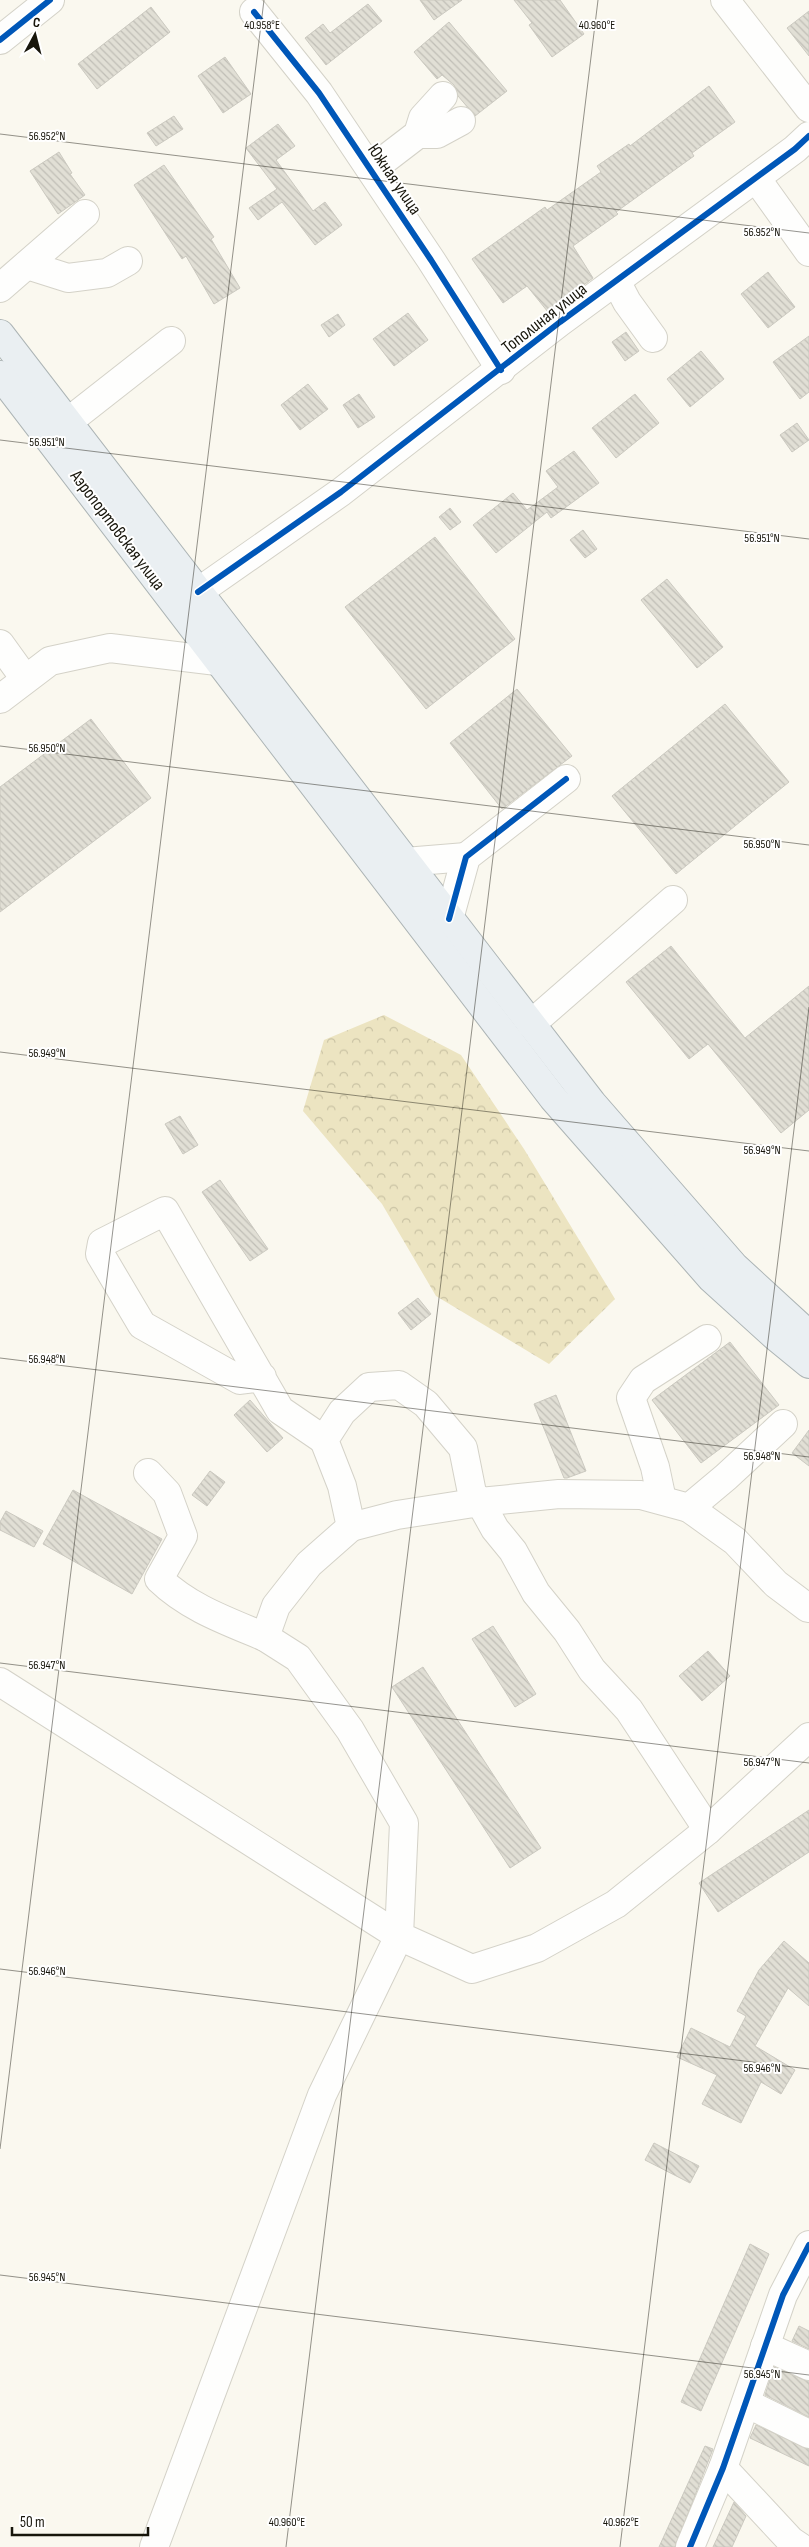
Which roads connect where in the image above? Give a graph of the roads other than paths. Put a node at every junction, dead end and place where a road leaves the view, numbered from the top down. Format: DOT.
graph roads {
  1 [pos="50,0"];
  2 [pos="725,0"];
  3 [pos="254,12"];
  4 [pos="0,40"];
  5 [pos="443,96"];
  6 [pos="809,108"];
  7 [pos="461,121"];
  8 [pos="418,134"];
  9 [pos="809,136"];
  10 [pos="371,170"];
  11 [pos="756,178"];
  12 [pos="86,214"];
  13 [pos="809,252"];
  14 [pos="128,261"];
  15 [pos="27,265"];
  16 [pos="616,281"];
  17 [pos="0,288"];
  18 [pos="0,334"];
  19 [pos="653,338"];
  20 [pos="171,341"];
  21 [pos="501,370"];
  22 [pos="0,375"];
  23 [pos="69,422"];
  24 [pos="198,592"];
  25 [pos="0,644"];
  26 [pos="217,661"];
  27 [pos="23,676"];
  28 [pos="0,700"];
  29 [pos="566,779"];
  30 [pos="466,857"];
  31 [pos="405,862"];
  32 [pos="673,900"];
  33 [pos="449,919"];
  34 [pos="531,1024"];
  35 [pos="809,1335"];
  36 [pos="707,1339"];
  37 [pos="809,1364"];
  38 [pos="262,1377"];
  39 [pos="783,1424"];
  40 [pos="324,1440"];
  41 [pos="148,1473"];
  42 [pos="662,1500"];
  43 [pos="480,1502"];
  44 [pos="689,1508"];
  45 [pos="351,1527"];
  46 [pos="809,1608"];
  47 [pos="265,1637"];
  48 [pos="0,1682"];
  49 [pos="809,1737"];
  50 [pos="708,1830"];
  51 [pos="399,1936"];
  52 [pos="809,2244"];
  53 [pos="766,2346"];
  54 [pos="809,2366"];
  55 [pos="746,2403"];
  56 [pos="809,2434"];
  57 [pos="723,2468"];
  58 [pos="154,2547"];
  59 [pos="690,2547"];
  60 [pos="800,2547"];
  1 -- 4 [label="street"];
  2 -- 6 [label="street"];
  3 -- 10 [label="street, Южная улица"];
  5 -- 8 [label="street"];
  7 -- 8 [label="street"];
  8 -- 10 [label="street"];
  9 -- 11 [label="street, Тополиная улица"];
  10 -- 21 [label="street, Южная улица"];
  11 -- 13 [label="street"];
  11 -- 16 [label="street, Тополиная улица"];
  12 -- 15 [label="street"];
  14 -- 15 [label="street"];
  15 -- 17 [label="street"];
  16 -- 19 [label="street"];
  16 -- 21 [label="street, Тополиная улица"];
  18 -- 23 [label="main road, Аэропортовская улица"];
  20 -- 23 [label="street"];
  21 -- 24 [label="street, Тополиная улица"];
  22 -- 26 [label="main road, Аэропортовская улица"];
  23 -- 24 [label="main road, Аэропортовская улица"];
  24 -- 31 [label="main road, Аэропортовская улица"];
  25 -- 27 [label="street"];
  26 -- 28 [label="street"];
  26 -- 37 [label="main road, Аэропортовская улица"];
  29 -- 30 [label="street"];
  30 -- 31 [label="street"];
  30 -- 33 [label="street"];
  31 -- 33 [label="main road, Аэропортовская улица"];
  32 -- 34 [label="street"];
  33 -- 34 [label="main road, Аэропортовская улица"];
  34 -- 35 [label="main road, Аэропортовская улица"];
  36 -- 42 [label="street"];
  38 -- 38 [label="street"];
  38 -- 40 [label="street"];
  39 -- 44 [label="street"];
  40 -- 43 [label="street"];
  40 -- 45 [label="street"];
  41 -- 47 [label="street"];
  42 -- 43 [label="street"];
  42 -- 44 [label="street"];
  43 -- 45 [label="street"];
  43 -- 50 [label="street"];
  44 -- 46 [label="street"];
  45 -- 47 [label="street"];
  47 -- 51 [label="street"];
  48 -- 51 [label="street"];
  49 -- 50 [label="street"];
  50 -- 51 [label="street"];
  51 -- 58 [label="street"];
  52 -- 53 [label="street"];
  53 -- 54 [label="street"];
  53 -- 55 [label="street"];
  55 -- 56 [label="street"];
  55 -- 57 [label="street"];
  57 -- 59 [label="street"];
  57 -- 60 [label="street"];
}
